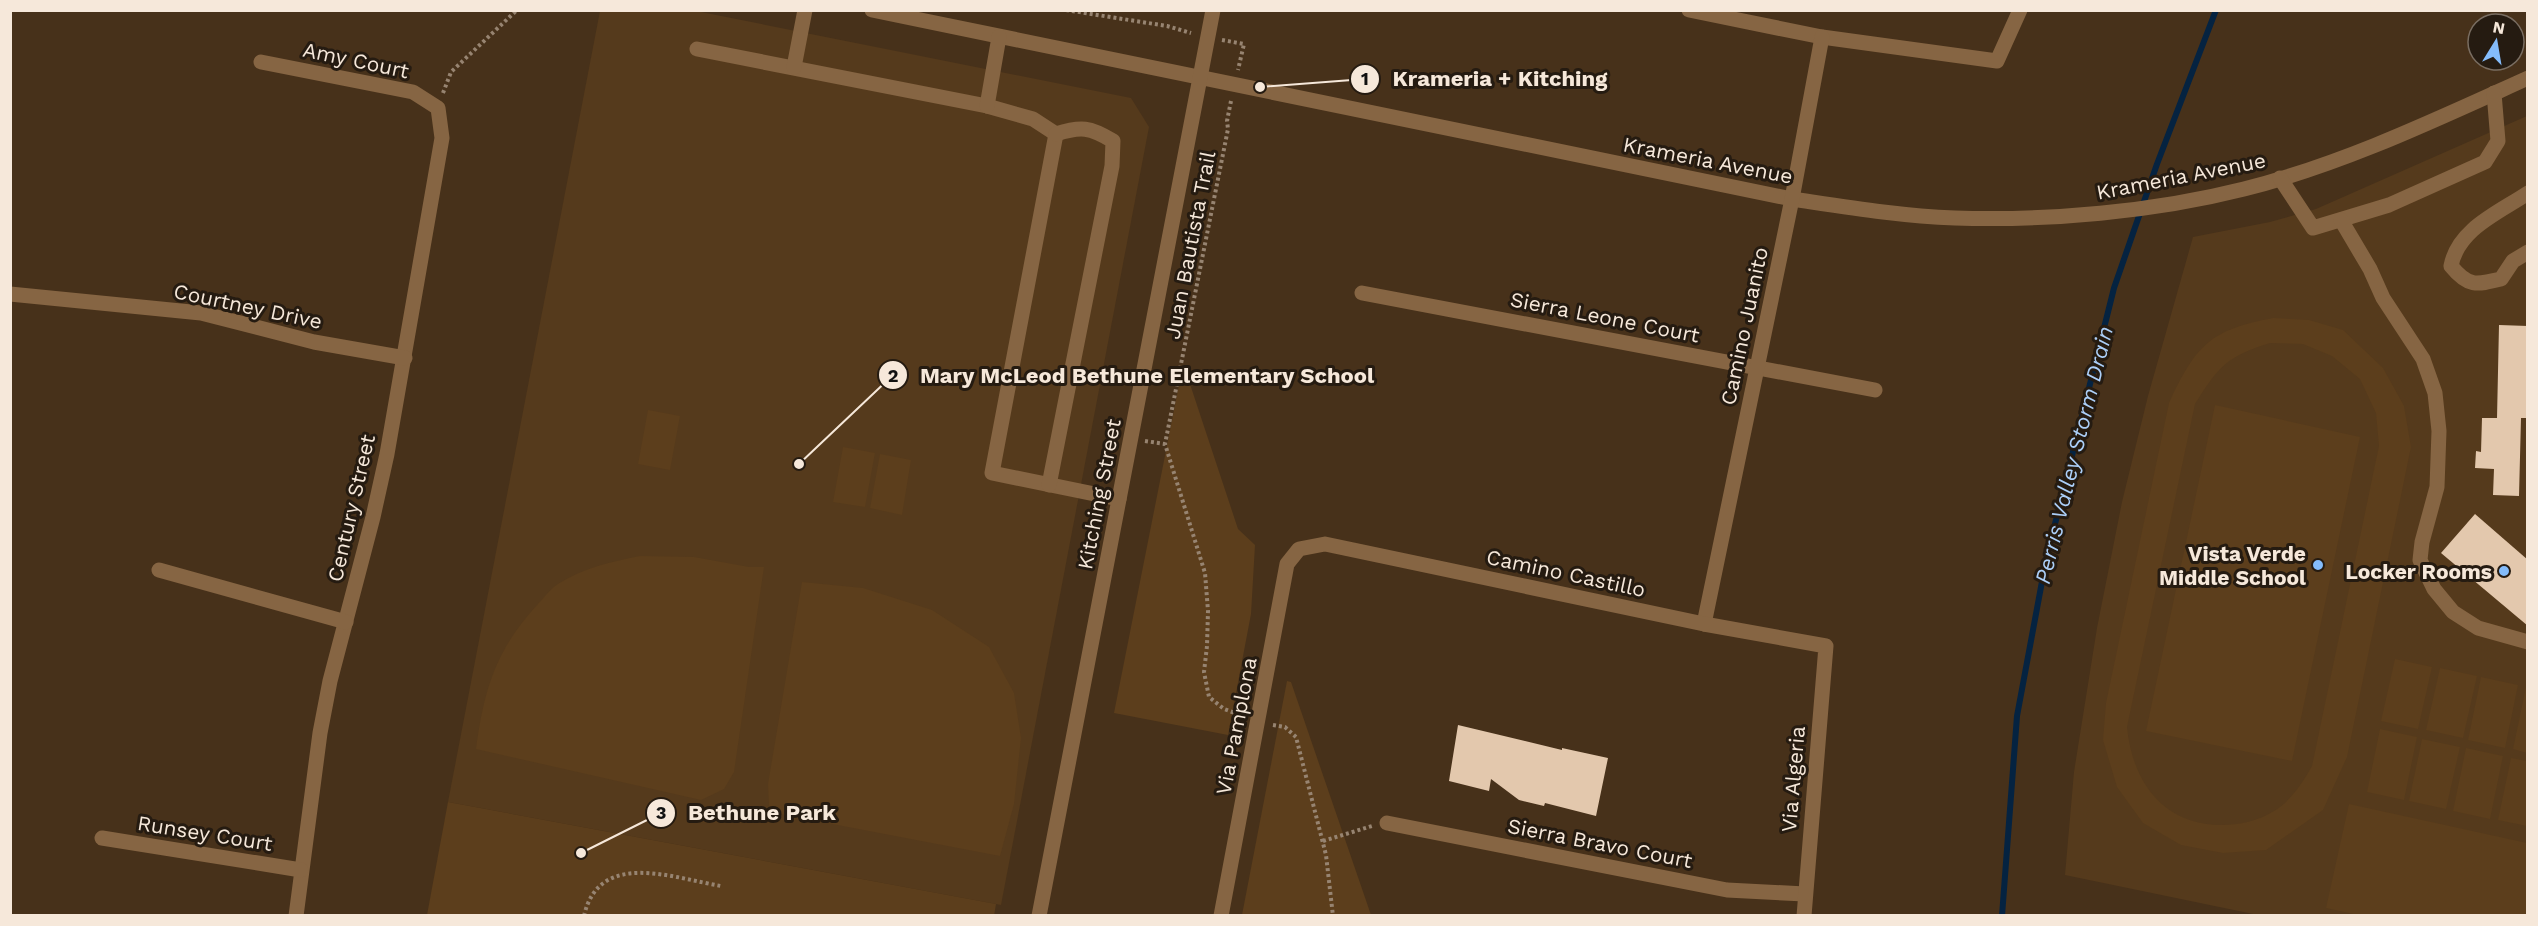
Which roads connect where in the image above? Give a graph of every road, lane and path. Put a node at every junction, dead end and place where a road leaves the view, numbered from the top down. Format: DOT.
graph roads {
  1 [pos="517,10"];
  2 [pos="805,10"];
  3 [pos="872,10"];
  4 [pos="1066,10"];
  5 [pos="1213,10"];
  6 [pos="1689,10"];
  7 [pos="2020,10"];
  8 [pos="1167,26"];
  9 [pos="999,37"];
  10 [pos="1822,37"];
  11 [pos="697,49"];
  12 [pos="261,62"];
  13 [pos="794,67"];
  14 [pos="1200,77"];
  15 [pos="2528,78"];
  16 [pos="2494,93"];
  17 [pos="987,106"];
  18 [pos="438,108"];
  19 [pos="1227,121"];
  20 [pos="1056,134"];
  21 [pos="2280,178"];
  22 [pos="2528,193"];
  23 [pos="1792,199"];
  24 [pos="2342,220"];
  25 [pos="2528,252"];
  26 [pos="1362,293"];
  27 [pos="10,294"];
  28 [pos="405,358"];
  29 [pos="1756,367"];
  30 [pos="1875,390"];
  31 [pos="1049,485"];
  32 [pos="1119,499"];
  33 [pos="1299,549"];
  34 [pos="159,570"];
  35 [pos="346,621"];
  36 [pos="1704,624"];
  37 [pos="2528,642"];
  38 [pos="1826,646"];
  39 [pos="1258,721"];
  40 [pos="1388,823"];
  41 [pos="102,838"];
  42 [pos="1323,841"];
  43 [pos="302,870"];
  44 [pos="721,886"];
  45 [pos="1805,894"];
  46 [pos="296,915"];
  47 [pos="584,915"];
  48 [pos="1039,915"];
  49 [pos="1221,915"];
  50 [pos="1333,915"];
  51 [pos="1804,915"];
  1 -- 18 [label="path"];
  2 -- 13 [label="street"];
  3 -- 9 [label="street, Krameria Avenue"];
  4 -- 8 [label="path"];
  5 -- 14 [label="street, Kitching Street"];
  6 -- 10 [label="street"];
  7 -- 10 [label="street"];
  9 -- 14 [label="street, Krameria Avenue"];
  9 -- 17 [label="street"];
  10 -- 23 [label="street, Camino Juanito"];
  11 -- 13 [label="street"];
  12 -- 18 [label="street, Amy Court"];
  13 -- 17 [label="street"];
  14 -- 23 [label="street, Krameria Avenue"];
  14 -- 32 [label="street, Kitching Street"];
  15 -- 16 [label="street, Krameria Avenue"];
  16 -- 21 [label="street, Krameria Avenue"];
  16 -- 24 [label="street"];
  17 -- 20 [label="street"];
  18 -- 28 [label="street, Century Street"];
  19 -- 39 [label="path, Juan Bautista Trail"];
  20 -- 31 [label="street"];
  20 -- 31 [label="street"];
  21 -- 23 [label="street, Krameria Avenue"];
  21 -- 24 [label="street"];
  22 -- 25 [label="street"];
  23 -- 29 [label="street, Camino Juanito"];
  24 -- 37 [label="street"];
  26 -- 29 [label="street, Sierra Leone Court"];
  27 -- 28 [label="street, Courtney Drive"];
  28 -- 35 [label="street, Century Street"];
  29 -- 30 [label="street, Sierra Leone Court"];
  29 -- 36 [label="street, Camino Juanito"];
  31 -- 32 [label="street"];
  32 -- 48 [label="street, Kitching Street"];
  33 -- 36 [label="street, Camino Castillo"];
  33 -- 39 [label="street, Via Pamplona"];
  34 -- 35 [label="street"];
  35 -- 43 [label="street, Century Street"];
  36 -- 38 [label="street, Camino Castillo"];
  38 -- 45 [label="street, Via Algeria"];
  39 -- 42 [label="path, Juan Bautista Trail"];
  39 -- 49 [label="street, Via Pamplona"];
  40 -- 42 [label="path"];
  40 -- 45 [label="street, Sierra Bravo Court"];
  41 -- 43 [label="street, Runsey Court"];
  42 -- 50 [label="path, Juan Bautista Trail"];
  43 -- 46 [label="street, Century Street"];
  44 -- 47 [label="path"];
  45 -- 51 [label="street, Via Algeria"];
}
